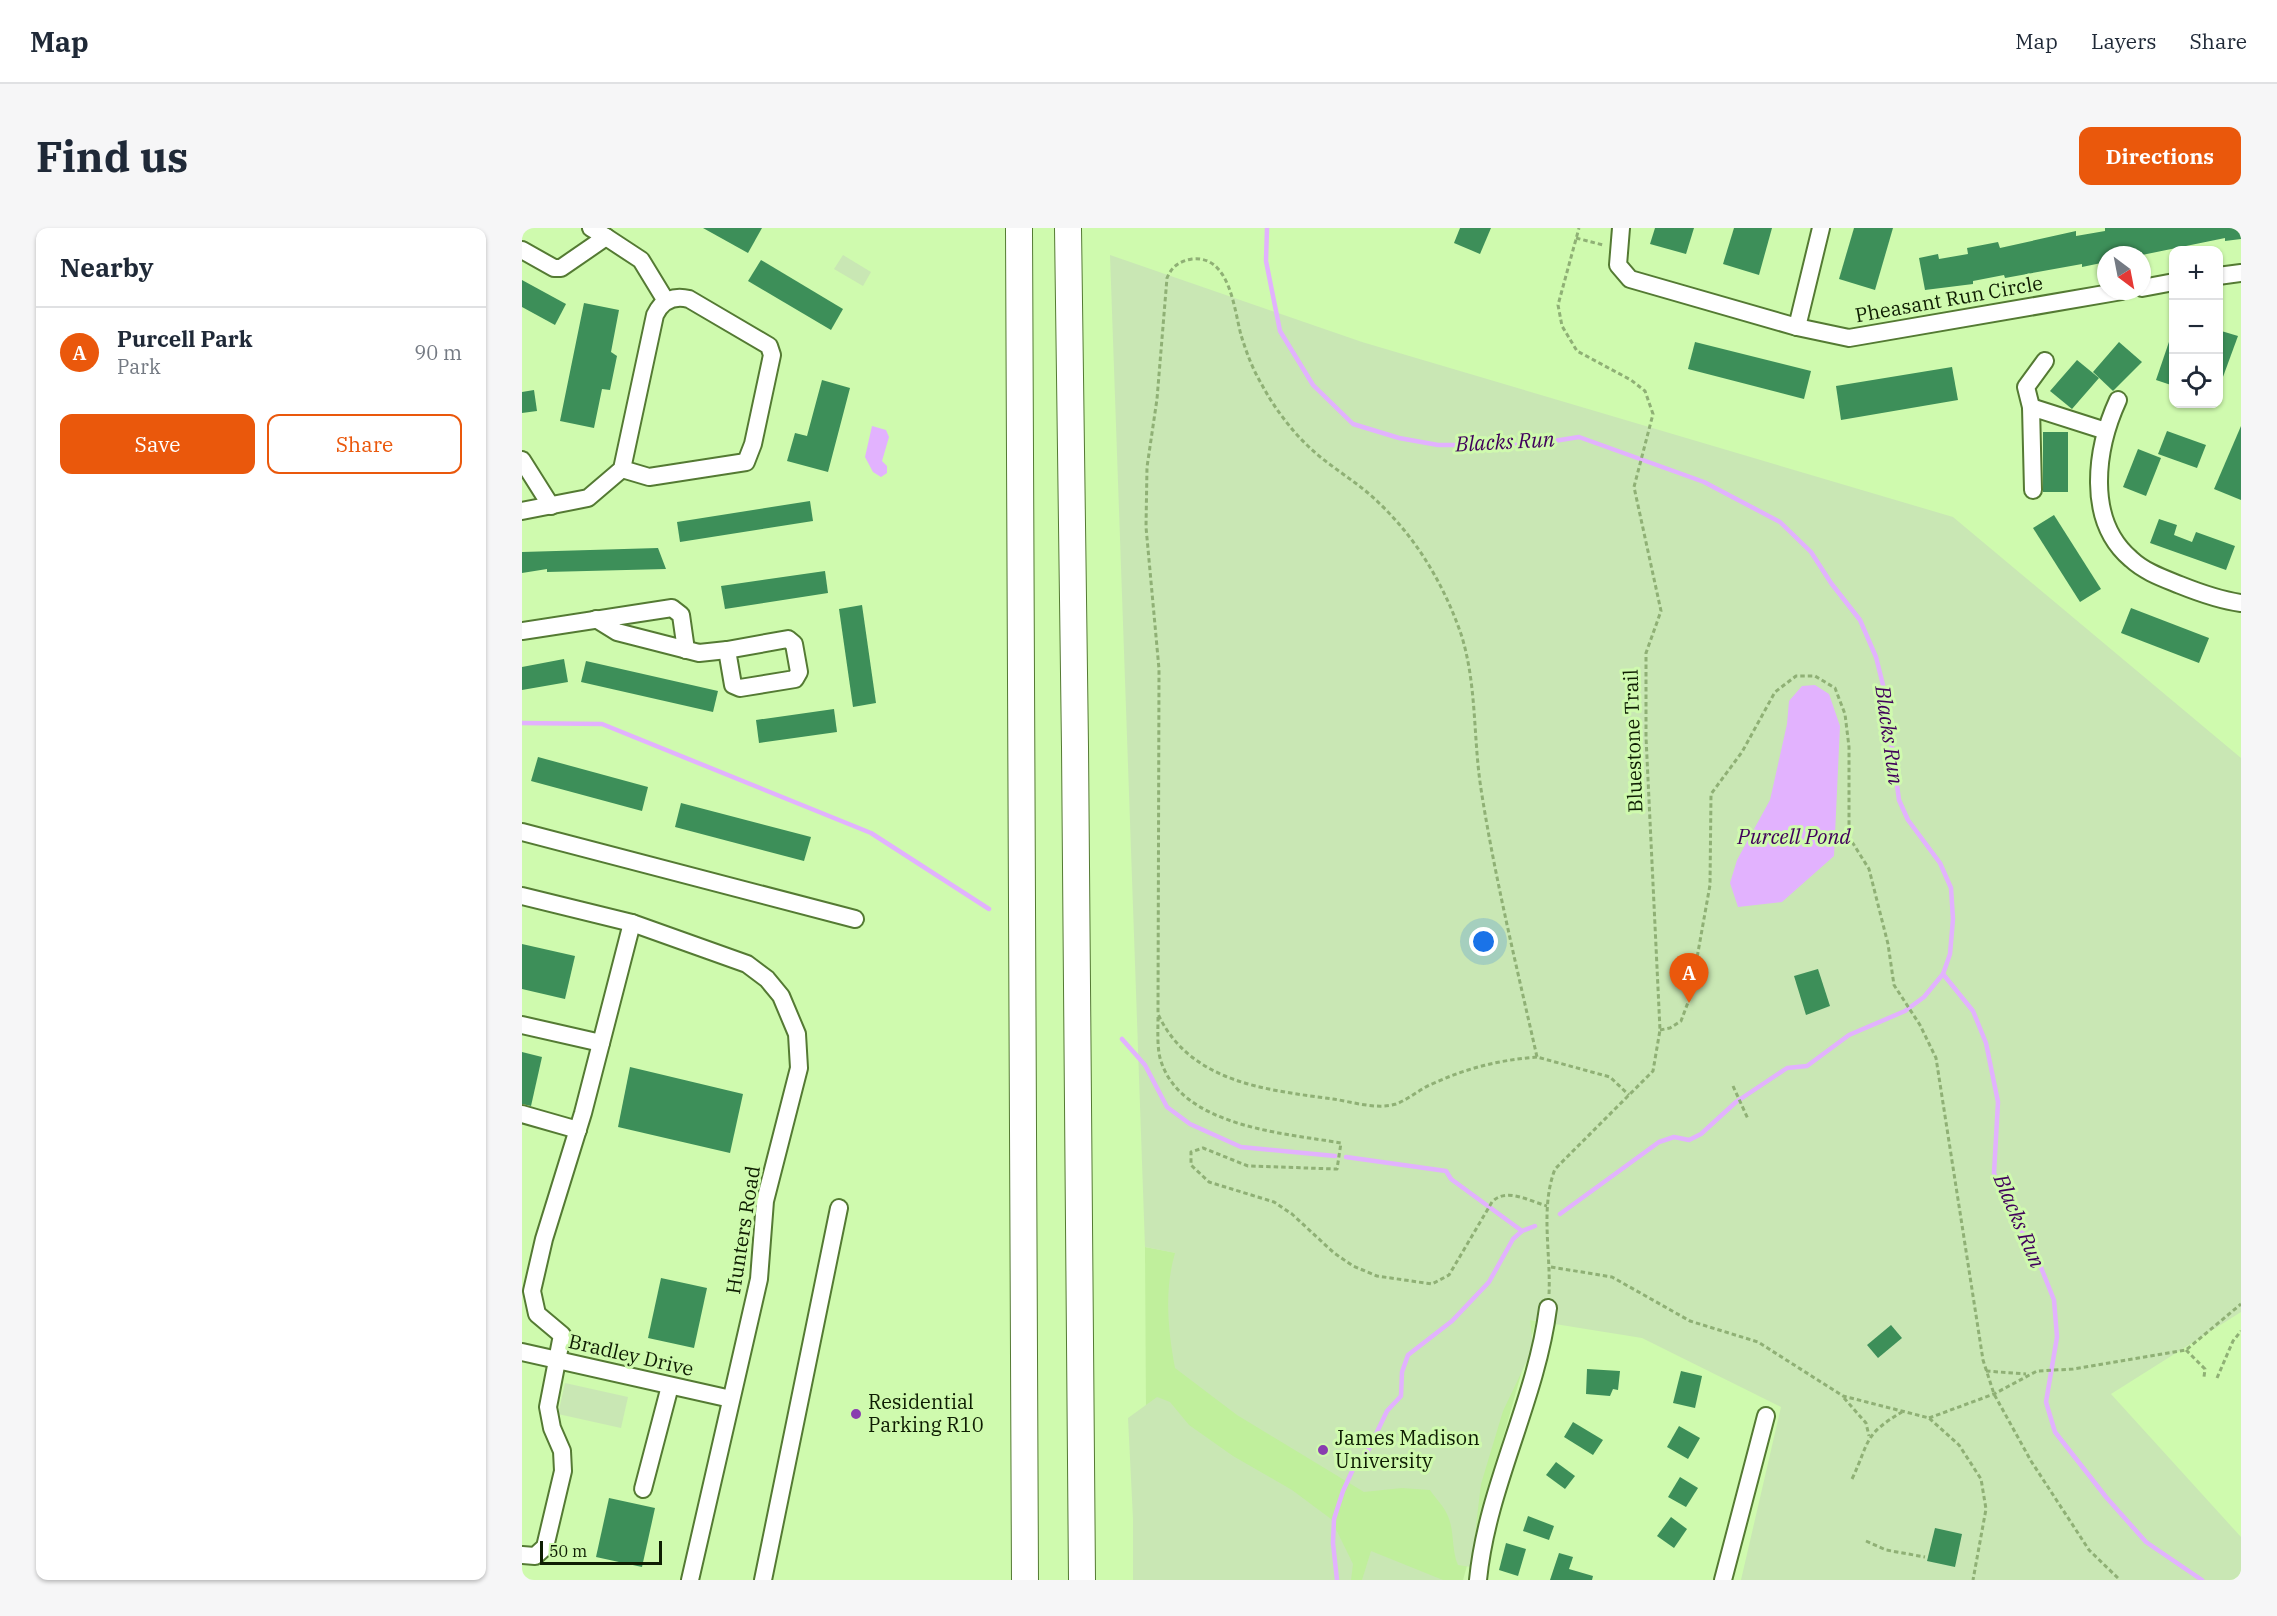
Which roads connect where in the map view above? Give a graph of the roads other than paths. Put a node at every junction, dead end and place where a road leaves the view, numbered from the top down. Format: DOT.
graph roads {
  1 [pos="591,228"];
  2 [pos="1019,228"];
  3 [pos="1068,228"];
  4 [pos="1621,228"];
  5 [pos="1821,228"];
  6 [pos="606,237"];
  7 [pos="522,250"];
  8 [pos="2241,273"];
  9 [pos="2223,275"];
  10 [pos="2169,283"];
  11 [pos="2151,286"];
  12 [pos="2097,295"];
  13 [pos="666,301"];
  14 [pos="1797,327"];
  15 [pos="2045,362"];
  16 [pos="2118,400"];
  17 [pos="2031,406"];
  18 [pos="2106,431"];
  19 [pos="522,460"];
  20 [pos="622,469"];
  21 [pos="2033,490"];
  22 [pos="551,506"];
  23 [pos="522,512"];
  24 [pos="2241,603"];
  25 [pos="596,620"];
  26 [pos="522,631"];
  27 [pos="686,650"];
  28 [pos="727,650"];
  29 [pos="522,832"];
  30 [pos="522,896"];
  31 [pos="855,919"];
  32 [pos="632,923"];
  33 [pos="522,1026"];
  34 [pos="601,1043"];
  35 [pos="522,1114"];
  36 [pos="578,1130"];
  37 [pos="839,1208"];
  38 [pos="1548,1308"];
  39 [pos="522,1352"];
  40 [pos="556,1360"];
  41 [pos="670,1386"];
  42 [pos="731,1399"];
  43 [pos="1766,1416"];
  44 [pos="1024,1454"];
  45 [pos="643,1489"];
  46 [pos="522,1555"];
  47 [pos="690,1580"];
  48 [pos="763,1580"];
  49 [pos="1012,1580"];
  50 [pos="1025,1580"];
  51 [pos="1082,1580"];
  52 [pos="1478,1580"];
  53 [pos="1723,1580"];
  1 -- 6 [label="street"];
  2 -- 44 [label="highway"];
  3 -- 51 [label="highway"];
  4 -- 14 [label="street, Pheasant Run Circle"];
  5 -- 14 [label="street"];
  6 -- 7 [label="street"];
  6 -- 13 [label="street"];
  8 -- 9 [label="street"];
  10 -- 11 [label="street"];
  12 -- 14 [label="street, Pheasant Run Circle"];
  13 -- 20 [label="street"];
  13 -- 20 [label="street"];
  15 -- 17 [label="street"];
  16 -- 18 [label="street"];
  17 -- 18 [label="street"];
  17 -- 21 [label="street"];
  18 -- 24 [label="street"];
  19 -- 22 [label="street"];
  20 -- 22 [label="street"];
  22 -- 23 [label="street"];
  25 -- 26 [label="street"];
  25 -- 27 [label="street"];
  25 -- 27 [label="street"];
  27 -- 28 [label="street"];
  29 -- 31 [label="street"];
  30 -- 32 [label="street, Hunters Road"];
  32 -- 34 [label="street"];
  32 -- 42 [label="street, Hunters Road"];
  33 -- 34 [label="street"];
  34 -- 36 [label="street"];
  35 -- 36 [label="street"];
  36 -- 40 [label="street"];
  37 -- 48 [label="street"];
  38 -- 52 [label="street"];
  39 -- 40 [label="street, Bradley Drive"];
  40 -- 41 [label="street, Bradley Drive"];
  40 -- 46 [label="street"];
  41 -- 42 [label="street, Bradley Drive"];
  41 -- 45 [label="street"];
  42 -- 47 [label="street, Hunters Road"];
  43 -- 53 [label="street"];
  44 -- 49 [label="highway"];
  44 -- 50 [label="highway"];
}
